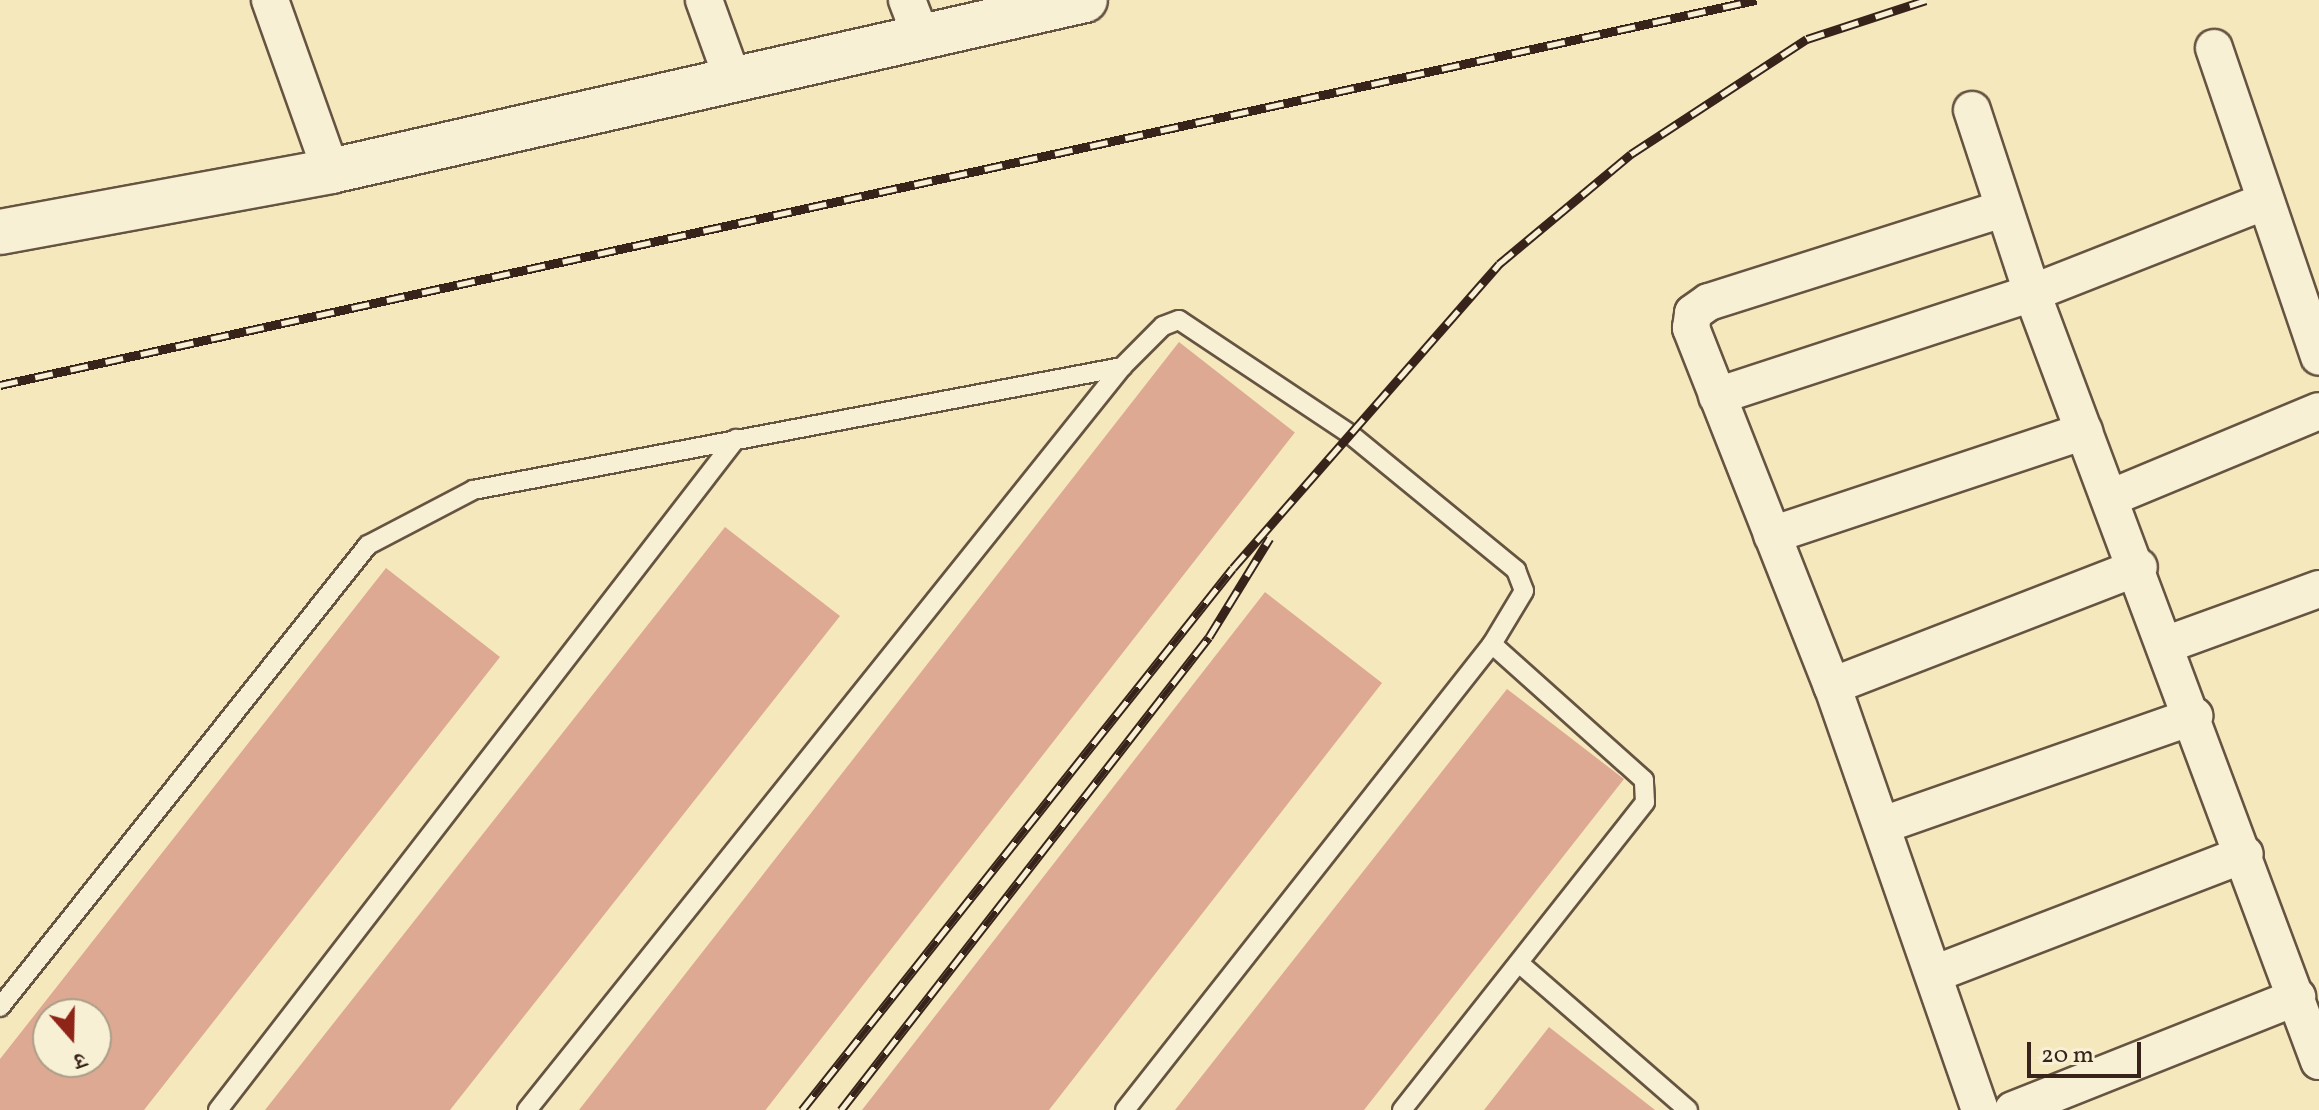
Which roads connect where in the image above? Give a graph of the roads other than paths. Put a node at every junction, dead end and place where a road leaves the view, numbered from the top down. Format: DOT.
graph roads {
  1 [pos="270,0"];
  2 [pos="704,0"];
  3 [pos="1085,0"];
  4 [pos="914,18"];
  5 [pos="2214,48"];
  6 [pos="733,80"];
  7 [pos="1972,110"];
  8 [pos="331,171"];
  9 [pos="2266,201"];
  10 [pos="2002,209"];
  11 [pos="0,232"];
  12 [pos="2032,293"];
  13 [pos="2319,357"];
  14 [pos="1122,367"];
  15 [pos="1717,396"];
  16 [pos="2319,411"];
  17 [pos="2084,431"];
  18 [pos="736,439"];
  19 [pos="2110,498"];
  20 [pos="1772,535"];
  21 [pos="2139,567"];
  22 [pos="2319,589"];
  23 [pos="1492,644"];
  24 [pos="2168,644"];
  25 [pos="1832,686"];
  26 [pos="2194,716"];
  27 [pos="1883,825"];
  28 [pos="2245,854"];
  29 [pos="1519,963"];
  30 [pos="1934,974"];
  31 [pos="2297,997"];
  32 [pos="0,1007"];
  33 [pos="2319,1061"];
  34 [pos="218,1110"];
  35 [pos="527,1110"];
  36 [pos="1125,1110"];
  37 [pos="1402,1110"];
  38 [pos="1688,1110"];
  39 [pos="1980,1110"];
  40 [pos="2013,1110"];
  1 -- 8 [label="street"];
  2 -- 6 [label="street"];
  3 -- 4 [label="street"];
  4 -- 6 [label="street"];
  5 -- 9 [label="street"];
  6 -- 8 [label="street"];
  7 -- 10 [label="street"];
  8 -- 11 [label="street"];
  9 -- 12 [label="street"];
  9 -- 13 [label="street"];
  10 -- 12 [label="street"];
  10 -- 15 [label="street"];
  12 -- 15 [label="street"];
  12 -- 17 [label="street"];
  14 -- 18 [label="lane"];
  14 -- 23 [label="lane"];
  14 -- 35 [label="lane"];
  15 -- 20 [label="street"];
  16 -- 19 [label="street"];
  17 -- 19 [label="street"];
  17 -- 20 [label="street"];
  18 -- 32 [label="lane"];
  18 -- 34 [label="lane"];
  19 -- 21 [label="street"];
  20 -- 25 [label="street"];
  21 -- 24 [label="street"];
  21 -- 25 [label="street"];
  22 -- 24 [label="street"];
  23 -- 29 [label="lane"];
  23 -- 36 [label="lane"];
  24 -- 26 [label="street"];
  25 -- 27 [label="street"];
  26 -- 27 [label="street"];
  26 -- 28 [label="street"];
  27 -- 30 [label="street"];
  28 -- 30 [label="street"];
  28 -- 31 [label="street"];
  29 -- 37 [label="lane"];
  29 -- 38 [label="lane"];
  30 -- 39 [label="street"];
  31 -- 33 [label="street"];
  31 -- 40 [label="street"];
}
